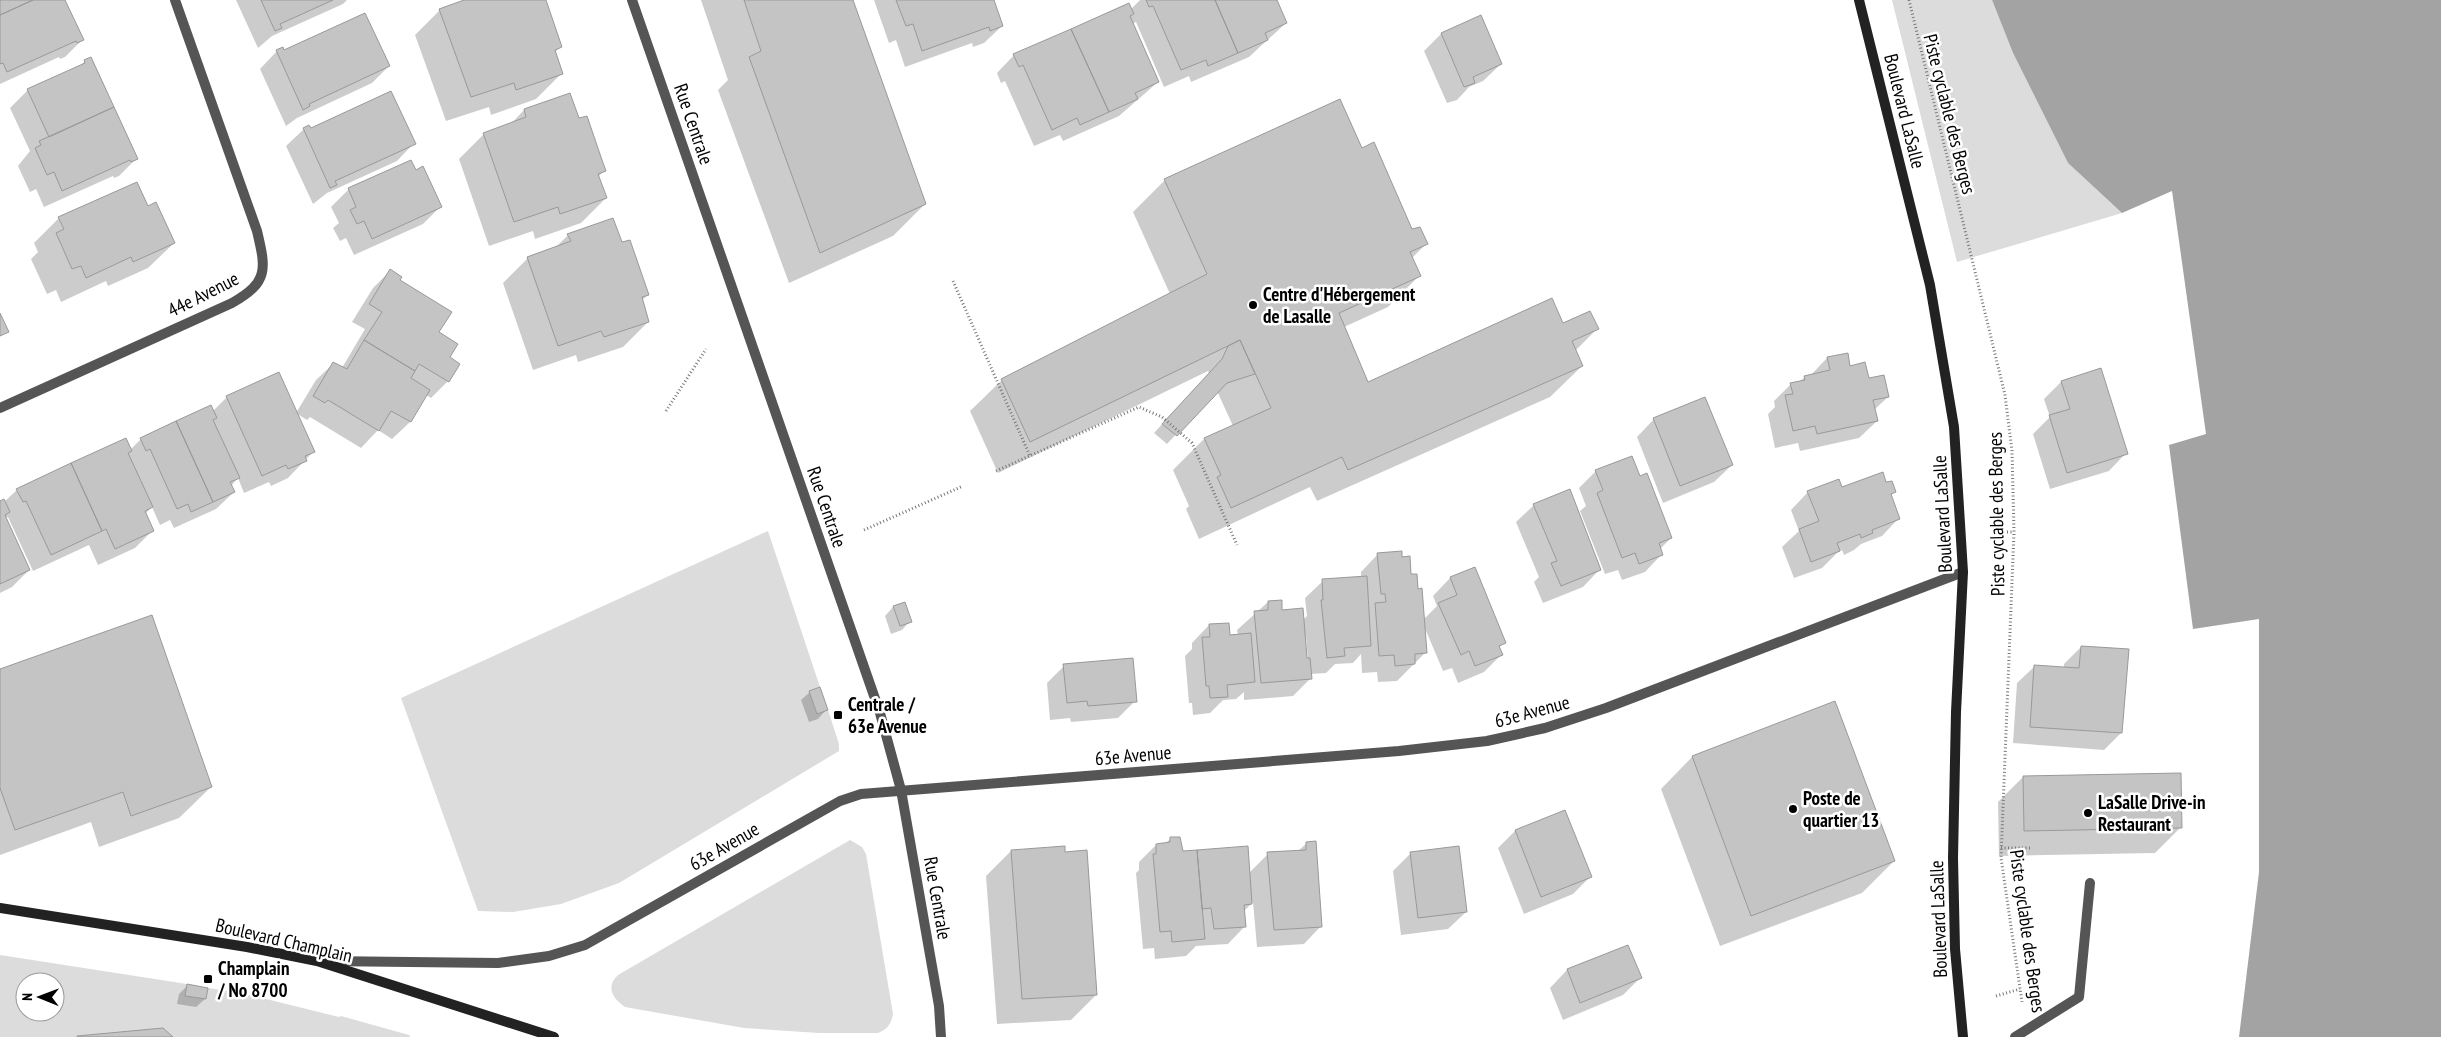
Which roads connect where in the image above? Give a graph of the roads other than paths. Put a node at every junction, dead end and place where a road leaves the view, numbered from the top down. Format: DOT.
graph roads {
  1 [pos="175,0"];
  2 [pos="632,0"];
  3 [pos="1859,0"];
  4 [pos="0,408"];
  5 [pos="1963,572"];
  6 [pos="901,790"];
  7 [pos="2090,883"];
  8 [pos="0,908"];
  9 [pos="317,961"];
  10 [pos="554,1037"];
  11 [pos="941,1037"];
  12 [pos="1963,1037"];
  13 [pos="2015,1037"];
  1 -- 4 [label="street, 44e Avenue"];
  2 -- 6 [label="street, Rue Centrale"];
  3 -- 5 [label="main road, Boulevard LaSalle"];
  5 -- 6 [label="street, 63e Avenue"];
  5 -- 12 [label="main road, Boulevard LaSalle"];
  6 -- 9 [label="street, 63e Avenue"];
  6 -- 11 [label="street, Rue Centrale"];
  7 -- 13 [label="street"];
  8 -- 9 [label="main road, Boulevard Champlain"];
  9 -- 10 [label="main road, Boulevard Champlain"];
}
